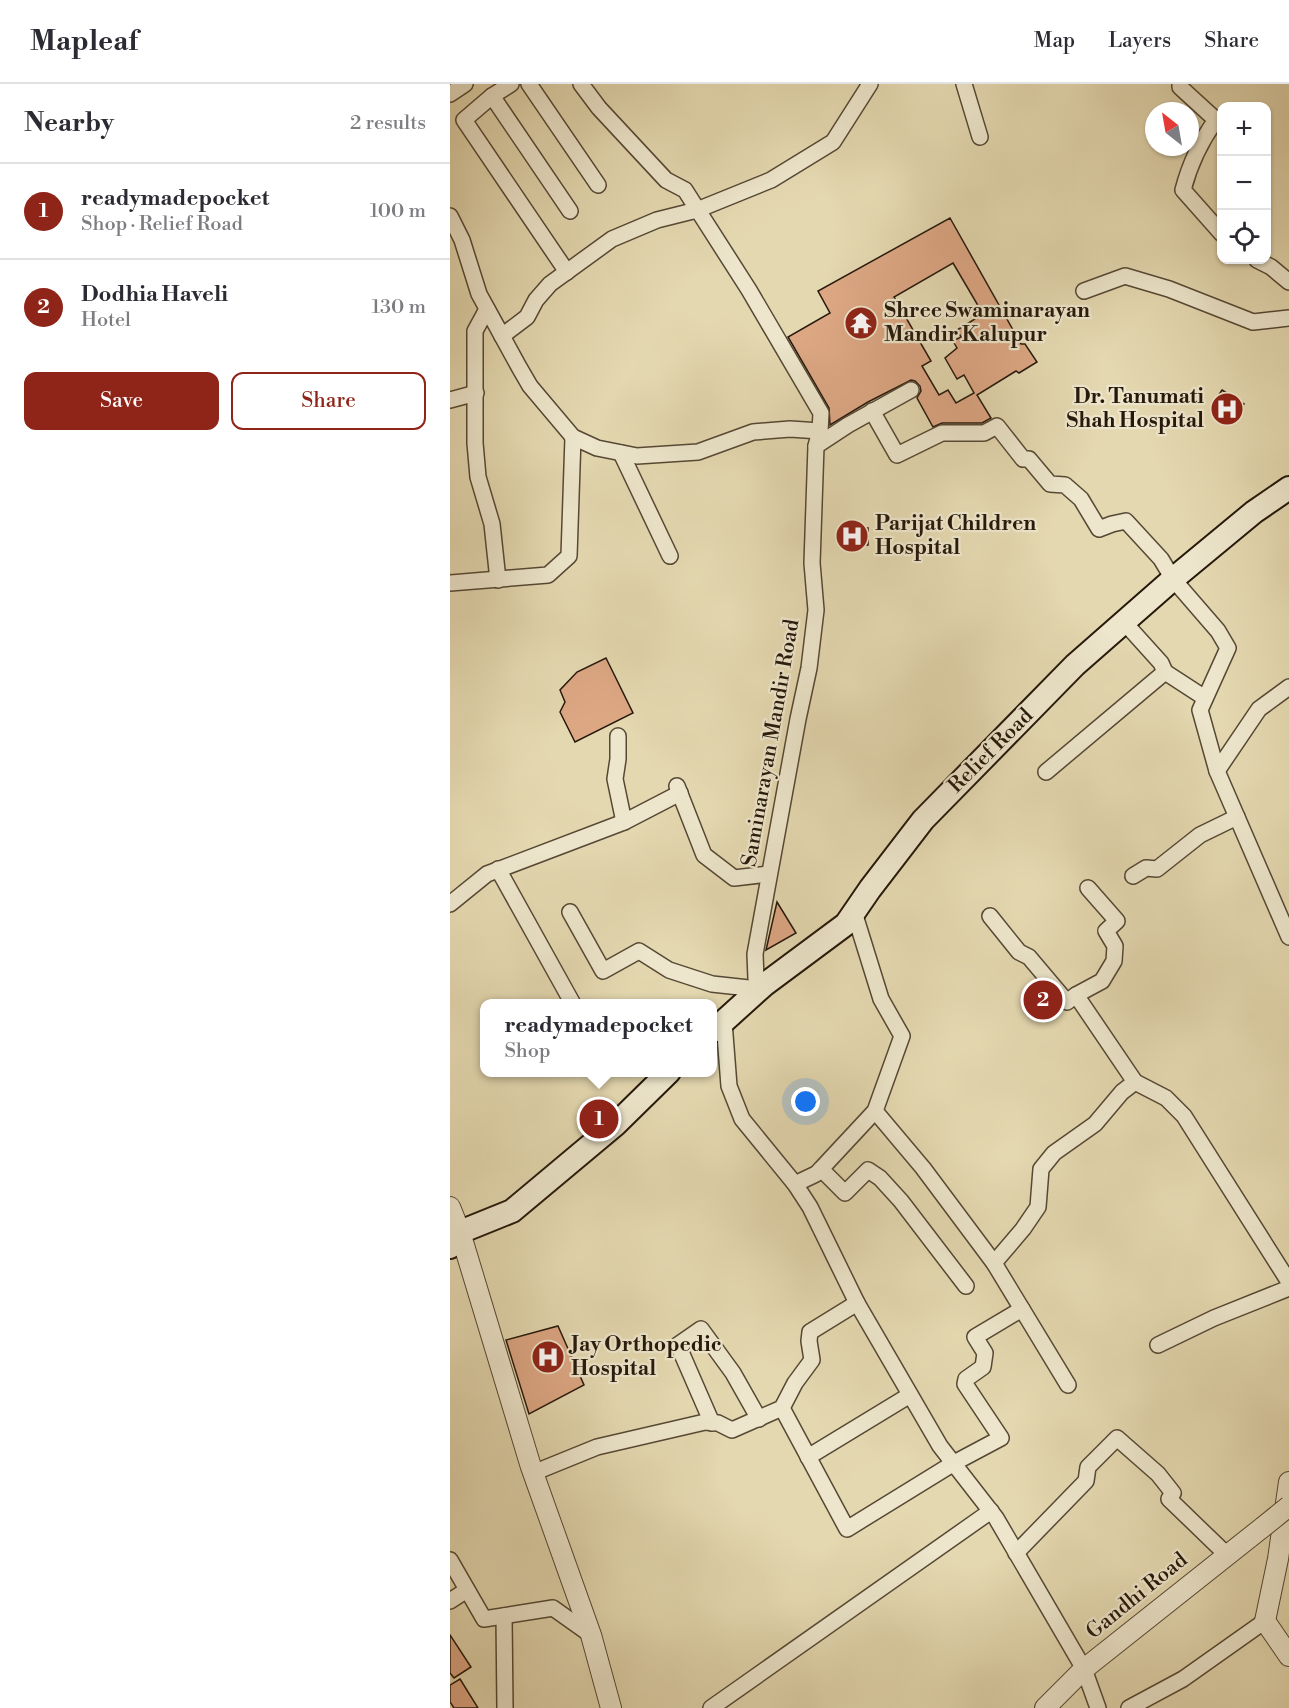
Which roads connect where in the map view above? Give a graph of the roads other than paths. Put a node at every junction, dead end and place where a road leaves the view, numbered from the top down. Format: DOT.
graph roads {
  1 [pos="465,84"];
  2 [pos="511,84"];
  3 [pos="529,84"];
  4 [pos="581,84"];
  5 [pos="870,84"];
  6 [pos="964,84"];
  7 [pos="1180,84"];
  8 [pos="450,94"];
  9 [pos="492,96"];
  10 [pos="980,137"];
  11 [pos="598,185"];
  12 [pos="697,210"];
  13 [pos="570,211"];
  14 [pos="450,216"];
  15 [pos="1217,229"];
  16 [pos="1265,264"];
  17 [pos="567,272"];
  18 [pos="1289,282"];
  19 [pos="1084,291"];
  20 [pos="487,309"];
  21 [pos="1289,318"];
  22 [pos="502,336"];
  23 [pos="911,390"];
  24 [pos="476,393"];
  25 [pos="450,400"];
  26 [pos="872,411"];
  27 [pos="573,437"];
  28 [pos="818,439"];
  29 [pos="621,453"];
  30 [pos="1289,488"];
  31 [pos="670,556"];
  32 [pos="498,579"];
  33 [pos="1173,579"];
  34 [pos="450,583"];
  35 [pos="1124,622"];
  36 [pos="1165,672"];
  37 [pos="1289,687"];
  38 [pos="1205,698"];
  39 [pos="618,736"];
  40 [pos="1217,771"];
  41 [pos="1046,772"];
  42 [pos="1237,817"];
  43 [pos="624,822"];
  44 [pos="498,869"];
  45 [pos="769,874"];
  46 [pos="1133,876"];
  47 [pos="1088,888"];
  48 [pos="450,904"];
  49 [pos="570,912"];
  50 [pos="854,912"];
  51 [pos="990,916"];
  52 [pos="1289,937"];
  53 [pos="761,987"];
  54 [pos="1076,995"];
  55 [pos="570,999"];
  56 [pos="718,1027"];
  57 [pos="664,1077"];
  58 [pos="1135,1082"];
  59 [pos="875,1110"];
  60 [pos="821,1169"];
  61 [pos="795,1184"];
  62 [pos="450,1207"];
  63 [pos="455,1240"];
  64 [pos="994,1263"];
  65 [pos="1289,1282"];
  66 [pos="966,1286"];
  67 [pos="1289,1288"];
  68 [pos="857,1303"];
  69 [pos="1022,1309"];
  70 [pos="1158,1345"];
  71 [pos="1068,1385"];
  72 [pos="910,1395"];
  73 [pos="782,1408"];
  74 [pos="759,1419"];
  75 [pos="712,1423"];
  76 [pos="808,1457"];
  77 [pos="954,1463"];
  78 [pos="533,1473"];
  79 [pos="1289,1482"];
  80 [pos="1289,1506"];
  81 [pos="991,1511"];
  82 [pos="1016,1553"];
  83 [pos="1227,1555"];
  84 [pos="450,1560"];
  85 [pos="467,1590"];
  86 [pos="450,1601"];
  87 [pos="504,1616"];
  88 [pos="1265,1621"];
  89 [pos="591,1635"];
  90 [pos="1289,1656"];
  91 [pos="1084,1669"];
  92 [pos="505,1708"];
  93 [pos="611,1708"];
  94 [pos="711,1708"];
  95 [pos="1045,1708"];
  96 [pos="1098,1708"];
  97 [pos="1129,1708"];
  1 -- 8 [label="street"];
  2 -- 9 [label="street"];
  3 -- 11 [label="street"];
  4 -- 12 [label="street, Saminarayan Mandir Road"];
  5 -- 12 [label="street"];
  6 -- 10 [label="street"];
  7 -- 15 [label="street"];
  9 -- 13 [label="street"];
  9 -- 17 [label="street"];
  12 -- 17 [label="street"];
  12 -- 28 [label="street, Saminarayan Mandir Road"];
  14 -- 20 [label="street"];
  16 -- 18 [label="street"];
  17 -- 22 [label="street"];
  19 -- 21 [label="street"];
  20 -- 22 [label="street"];
  20 -- 24 [label="street"];
  22 -- 27 [label="street"];
  23 -- 26 [label="street"];
  24 -- 25 [label="street"];
  24 -- 32 [label="street"];
  26 -- 28 [label="street"];
  26 -- 33 [label="street"];
  27 -- 29 [label="street"];
  27 -- 32 [label="street"];
  28 -- 29 [label="street"];
  28 -- 45 [label="street, Saminarayan Mandir Road"];
  29 -- 31 [label="street"];
  30 -- 33 [label="main road, Relief Road"];
  32 -- 34 [label="street"];
  33 -- 35 [label="main road, Relief Road"];
  33 -- 38 [label="street"];
  35 -- 36 [label="street"];
  35 -- 50 [label="main road, Relief Road"];
  36 -- 38 [label="street"];
  36 -- 41 [label="street"];
  37 -- 40 [label="street"];
  38 -- 40 [label="street"];
  39 -- 43 [label="street"];
  40 -- 42 [label="street"];
  42 -- 46 [label="street"];
  42 -- 52 [label="street"];
  43 -- 44 [label="street"];
  43 -- 45 [label="street"];
  44 -- 48 [label="street"];
  44 -- 55 [label="street"];
  45 -- 53 [label="street, Saminarayan Mandir Road"];
  47 -- 54 [label="street"];
  49 -- 53 [label="street"];
  50 -- 53 [label="main road, Relief Road"];
  50 -- 59 [label="street"];
  51 -- 54 [label="street"];
  53 -- 56 [label="main road, Relief Road"];
  54 -- 58 [label="street"];
  56 -- 61 [label="street"];
  57 -- 63 [label="main road"];
  58 -- 64 [label="street"];
  58 -- 65 [label="street"];
  59 -- 60 [label="street"];
  59 -- 64 [label="street"];
  60 -- 61 [label="street"];
  60 -- 66 [label="street"];
  61 -- 68 [label="street"];
  62 -- 63 [label="street"];
  63 -- 78 [label="street"];
  64 -- 69 [label="street"];
  67 -- 70 [label="street"];
  68 -- 72 [label="street"];
  68 -- 73 [label="street"];
  69 -- 71 [label="street"];
  69 -- 77 [label="street"];
  72 -- 76 [label="street"];
  72 -- 77 [label="street"];
  73 -- 74 [label="street"];
  73 -- 76 [label="street"];
  74 -- 75 [label="street"];
  74 -- 75 [label="street"];
  75 -- 78 [label="street"];
  76 -- 77 [label="street"];
  77 -- 81 [label="street"];
  78 -- 89 [label="street"];
  79 -- 88 [label="street"];
  80 -- 83 [label="street, Gandhi Road, bridge"];
  81 -- 82 [label="street"];
  81 -- 94 [label="street"];
  82 -- 83 [label="street"];
  82 -- 91 [label="street"];
  83 -- 91 [label="street, Gandhi Road"];
  84 -- 85 [label="street"];
  85 -- 86 [label="street"];
  85 -- 87 [label="street"];
  87 -- 89 [label="street"];
  87 -- 92 [label="street"];
  88 -- 90 [label="street"];
  88 -- 97 [label="street"];
  89 -- 93 [label="street"];
  91 -- 95 [label="street, Gandhi Road"];
  91 -- 96 [label="street"];
}
